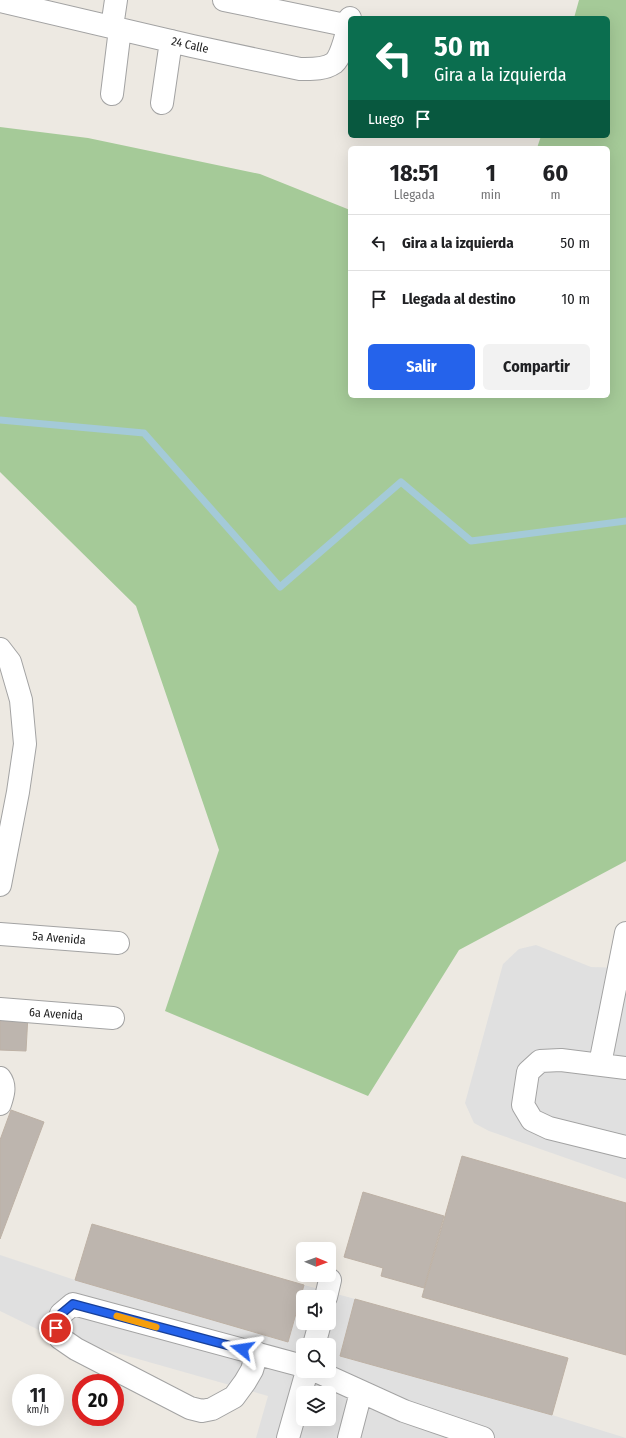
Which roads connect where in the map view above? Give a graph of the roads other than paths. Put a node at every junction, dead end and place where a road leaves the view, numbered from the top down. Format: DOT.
graph roads {
  1 [pos="116,0"];
  2 [pos="224,0"];
  3 [pos="354,0"];
  4 [pos="0,1"];
  5 [pos="44,5"];
  6 [pos="302,8"];
  7 [pos="351,16"];
  8 [pos="348,21"];
  9 [pos="116,28"];
  10 [pos="348,28"];
  11 [pos="171,41"];
  12 [pos="112,94"];
  13 [pos="162,103"];
  14 [pos="0,649"];
  15 [pos="0,885"];
  16 [pos="626,933"];
  17 [pos="0,934"];
  18 [pos="118,943"];
  19 [pos="0,1009"];
  20 [pos="112,1018"];
  21 [pos="600,1064"];
  22 [pos="626,1068"];
  23 [pos="0,1078"];
  24 [pos="0,1104"];
  25 [pos="626,1147"];
  26 [pos="257,1353"];
  27 [pos="296,1364"];
  28 [pos="305,1378"];
  29 [pos="331,1378"];
  30 [pos="361,1392"];
  31 [pos="288,1438"];
  32 [pos="348,1438"];
  33 [pos="483,1438"];
  1 -- 9 [label="lane"];
  2 -- 6 [label="lane"];
  3 -- 7 [label="lane, 24 Calle"];
  4 -- 5 [label="lane, 24 Calle"];
  5 -- 9 [label="lane, 24 Calle"];
  6 -- 8 [label="lane"];
  9 -- 11 [label="lane, 24 Calle"];
  9 -- 12 [label="lane"];
  10 -- 11 [label="lane, 24 Calle"];
  11 -- 13 [label="lane"];
  14 -- 15 [label="lane"];
  16 -- 21 [label="lane"];
  17 -- 18 [label="lane, 5a Avenida"];
  19 -- 20 [label="lane, 6a Avenida"];
  21 -- 22 [label="lane"];
  21 -- 25 [label="lane"];
  23 -- 24 [label="lane"];
  26 -- 26 [label="lane"];
  26 -- 27 [label="lane"];
  28 -- 31 [label="lane"];
  29 -- 30 [label="lane"];
  30 -- 32 [label="lane"];
  30 -- 33 [label="lane"];
}
